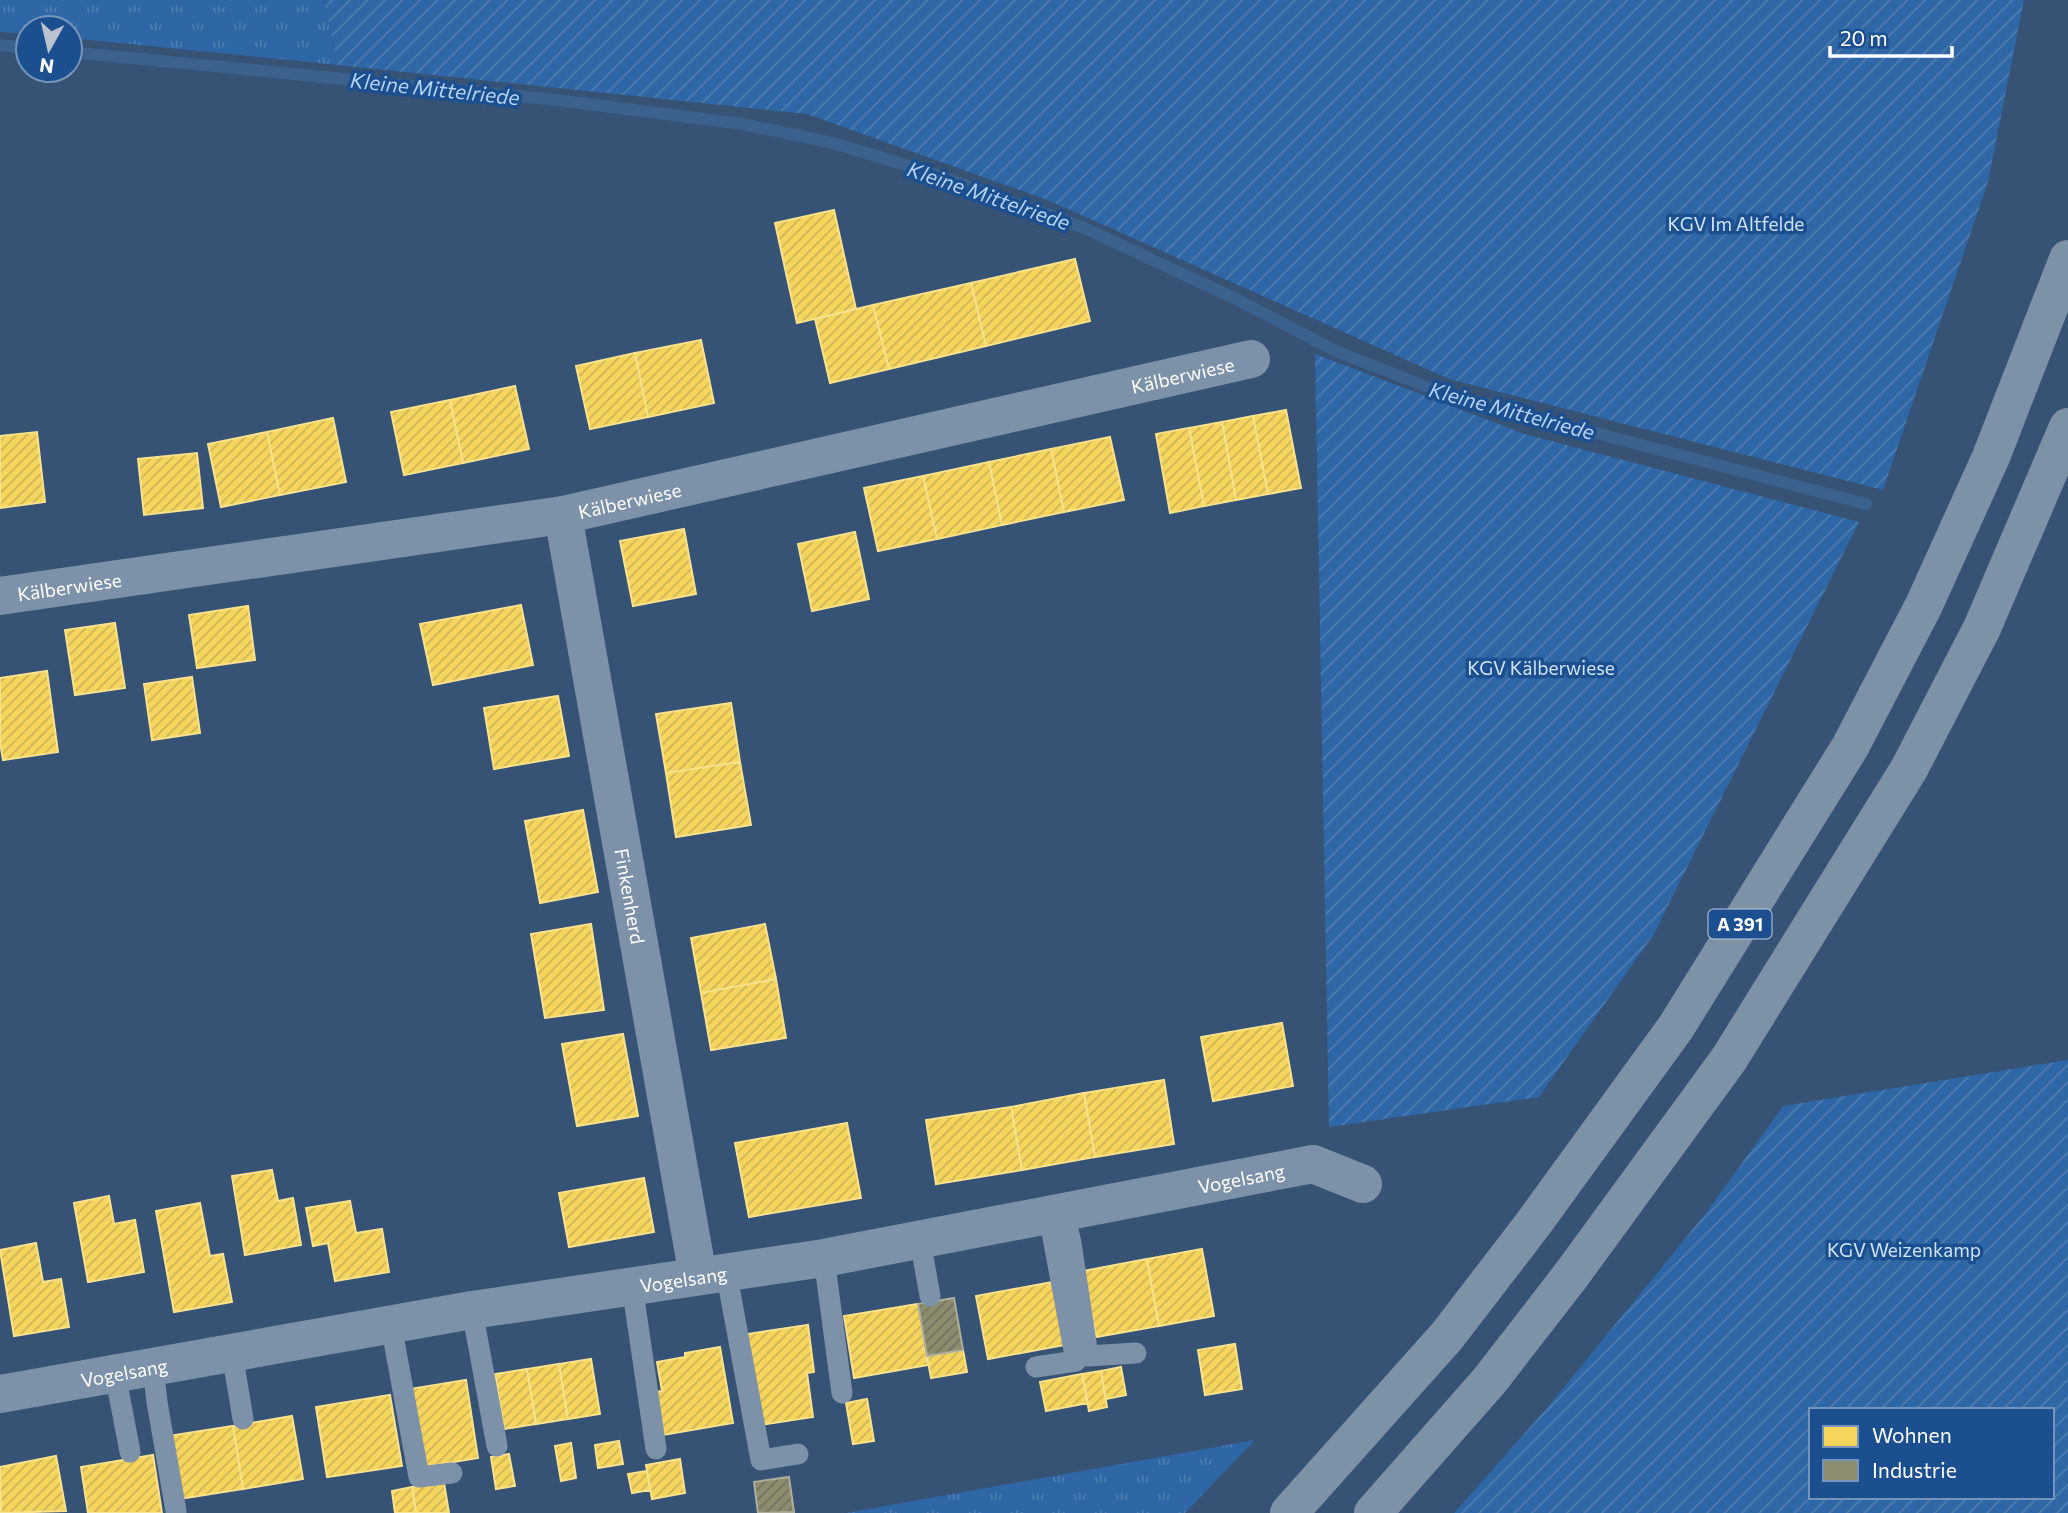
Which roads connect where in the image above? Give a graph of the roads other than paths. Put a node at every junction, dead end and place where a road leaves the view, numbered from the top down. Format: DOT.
graph roads {
  1 [pos="2068,259"];
  2 [pos="1251,359"];
  3 [pos="2068,427"];
  4 [pos="563,515"];
  5 [pos="0,596"];
  6 [pos="1363,1184"];
  7 [pos="1057,1215"];
  8 [pos="920,1240"];
  9 [pos="824,1258"];
  10 [pos="712,1274"];
  11 [pos="632,1285"];
  12 [pos="930,1296"];
  13 [pos="472,1310"];
  14 [pos="391,1325"];
  15 [pos="232,1353"];
  16 [pos="1136,1353"];
  17 [pos="153,1367"];
  18 [pos="1036,1367"];
  19 [pos="116,1373"];
  20 [pos="842,1393"];
  21 [pos="0,1394"];
  22 [pos="243,1419"];
  23 [pos="497,1446"];
  24 [pos="656,1449"];
  25 [pos="130,1452"];
  26 [pos="798,1454"];
  27 [pos="452,1473"];
  28 [pos="176,1511"];
  29 [pos="1289,1513"];
  30 [pos="1373,1513"];
  1 -- 29 [label="highway, A 391"];
  2 -- 4 [label="street, Kälberwiese"];
  3 -- 30 [label="highway, A 391"];
  4 -- 5 [label="street, Kälberwiese"];
  4 -- 10 [label="street, Finkenherd"];
  6 -- 7 [label="street, Vogelsang"];
  7 -- 8 [label="street, Vogelsang"];
  7 -- 16 [label="lane"];
  7 -- 18 [label="lane"];
  8 -- 9 [label="street, Vogelsang"];
  8 -- 12 [label="lane"];
  9 -- 10 [label="street, Vogelsang"];
  9 -- 20 [label="lane"];
  10 -- 11 [label="street, Vogelsang"];
  10 -- 26 [label="lane"];
  11 -- 13 [label="street, Vogelsang"];
  11 -- 24 [label="lane"];
  13 -- 14 [label="street, Vogelsang"];
  13 -- 23 [label="lane"];
  14 -- 15 [label="street, Vogelsang"];
  14 -- 27 [label="lane"];
  15 -- 17 [label="street, Vogelsang"];
  15 -- 22 [label="lane"];
  17 -- 19 [label="street, Vogelsang"];
  17 -- 28 [label="lane"];
  19 -- 21 [label="street, Vogelsang"];
  19 -- 25 [label="lane"];
}
